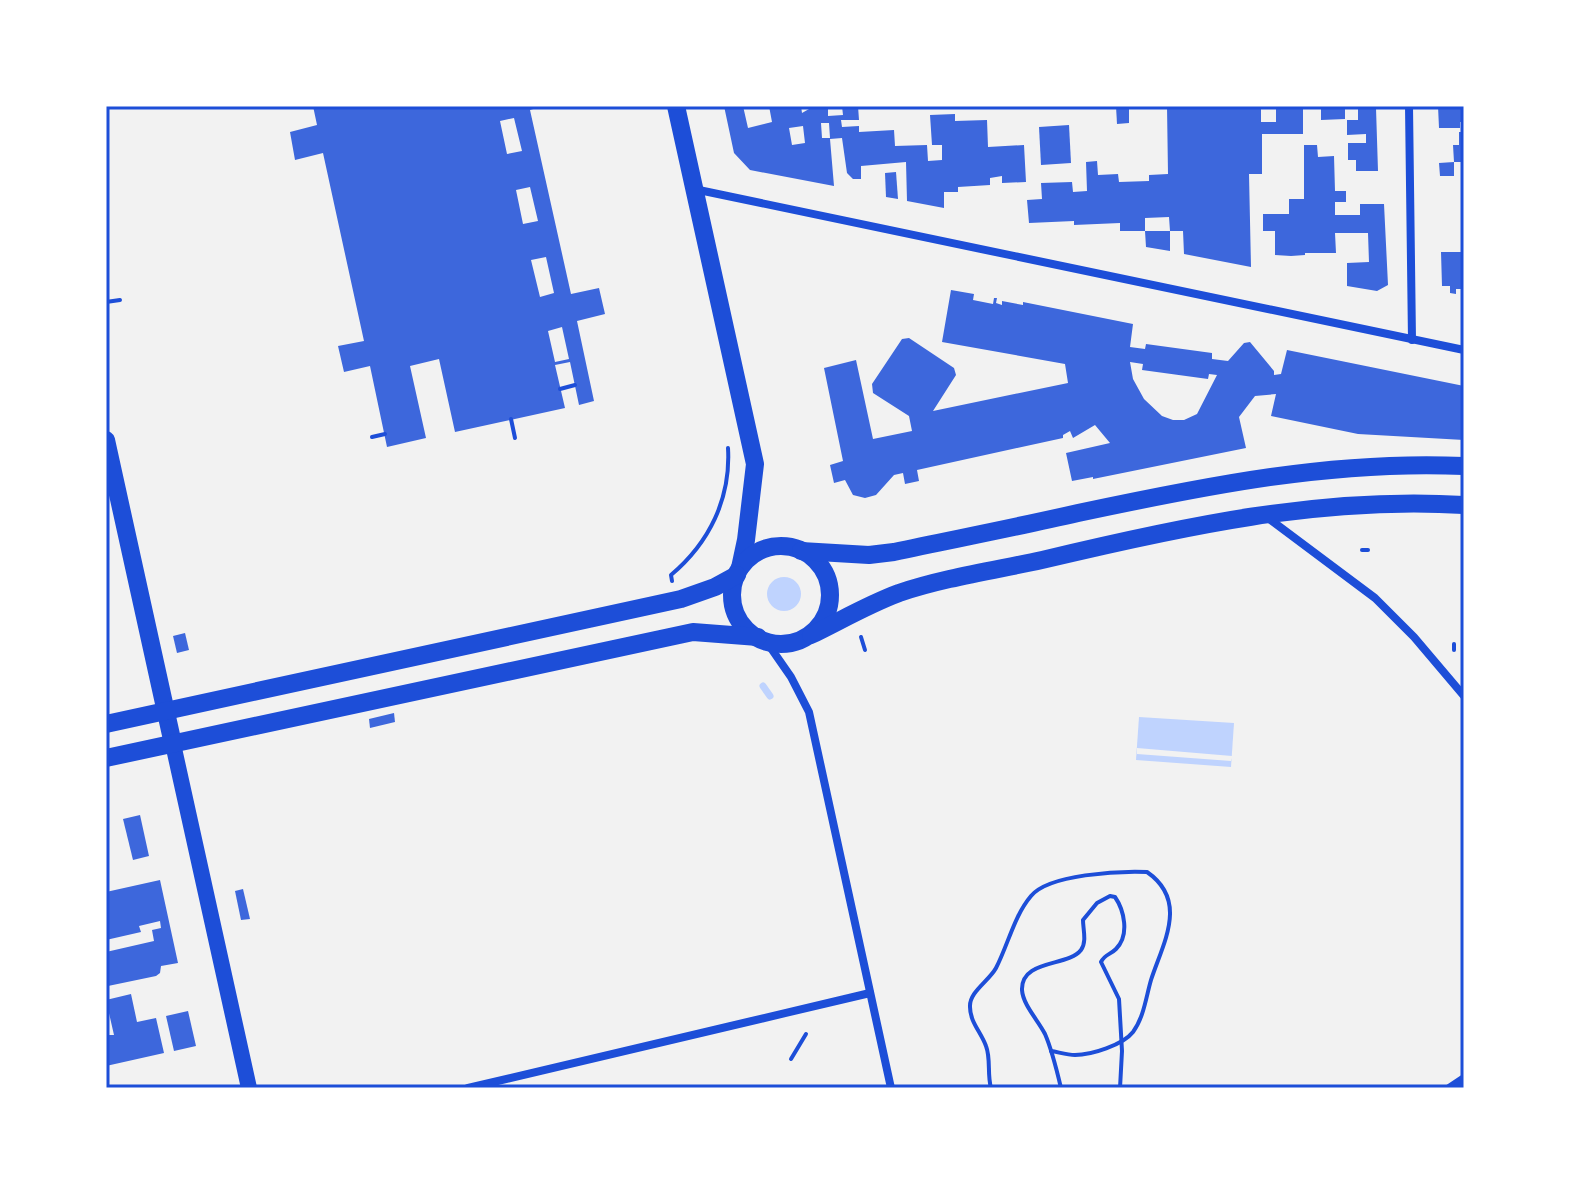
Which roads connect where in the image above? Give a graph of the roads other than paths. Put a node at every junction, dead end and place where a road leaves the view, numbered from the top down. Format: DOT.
graph roads {
  1 [pos="676,106"];
  2 [pos="1409,106"];
  3 [pos="694,189"];
  4 [pos="1412,340"];
  5 [pos="1464,350"];
  6 [pos="106,440"];
  7 [pos="1464,466"];
  8 [pos="1464,505"];
  9 [pos="1264,515"];
  10 [pos="801,551"];
  11 [pos="738,571"];
  12 [pos="811,635"];
  13 [pos="762,639"];
  14 [pos="1452,680"];
  15 [pos="1464,684"];
  16 [pos="1464,696"];
  17 [pos="166,711"];
  18 [pos="106,724"];
  19 [pos="173,744"];
  20 [pos="106,758"];
  21 [pos="870,993"];
  22 [pos="1464,1078"];
  23 [pos="249,1088"];
  24 [pos="468,1088"];
  25 [pos="891,1088"];
  26 [pos="1449,1088"];
  1 -- 3 [label="main road"];
  2 -- 4 [label="street"];
  3 -- 4 [label="street"];
  3 -- 11 [label="main road"];
  4 -- 5 [label="street"];
  6 -- 17 [label="main road"];
  7 -- 10 [label="main road"];
  8 -- 9 [label="main road"];
  9 -- 12 [label="main road"];
  9 -- 14 [label="street"];
  10 -- 11 [label="main road"];
  10 -- 12 [label="main road"];
  11 -- 13 [label="main road"];
  11 -- 17 [label="main road"];
  12 -- 13 [label="main road"];
  13 -- 19 [label="main road"];
  13 -- 21 [label="street"];
  14 -- 15 [label="street"];
  14 -- 16 [label="street"];
  17 -- 18 [label="main road"];
  17 -- 19 [label="main road"];
  19 -- 20 [label="main road"];
  19 -- 23 [label="main road"];
  21 -- 24 [label="street"];
  21 -- 25 [label="street"];
  22 -- 26 [label="street"];
}
